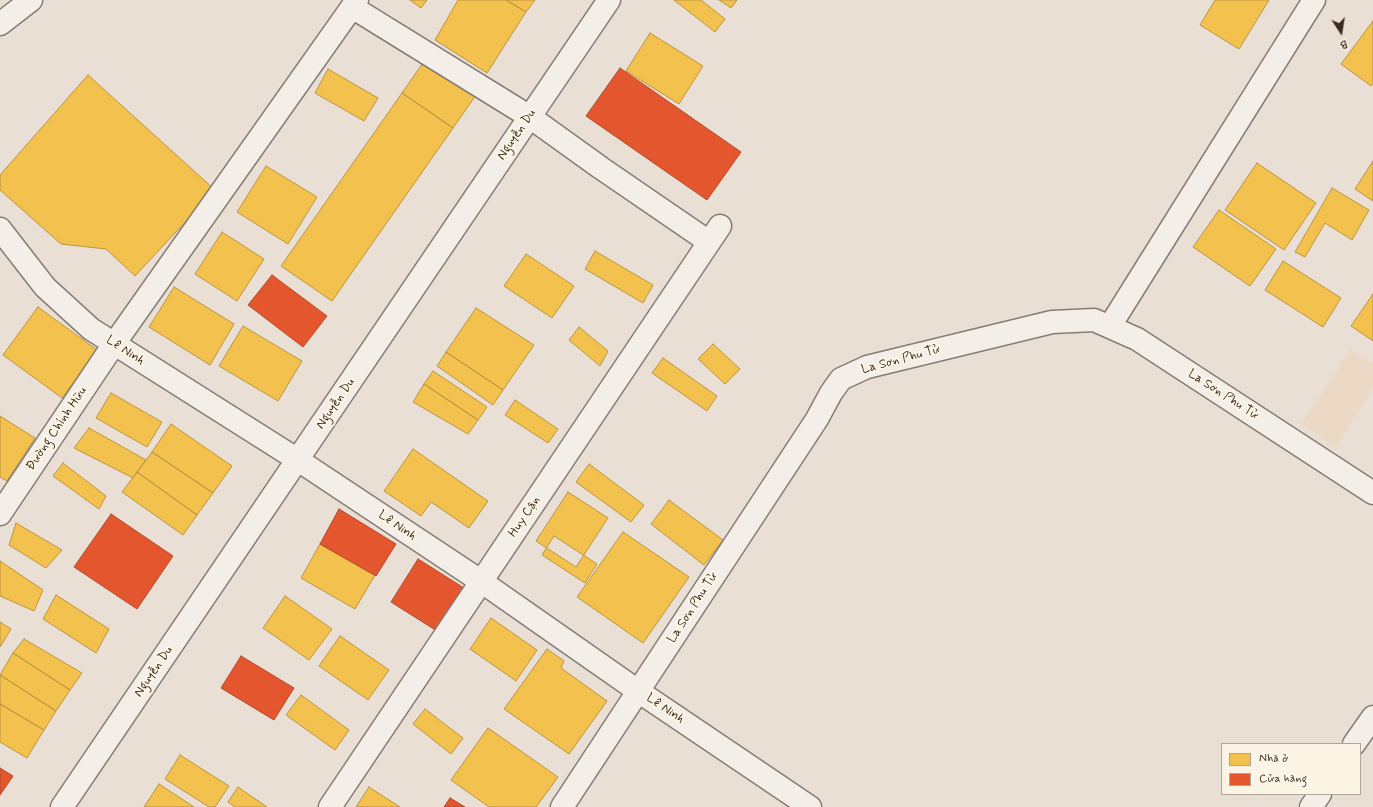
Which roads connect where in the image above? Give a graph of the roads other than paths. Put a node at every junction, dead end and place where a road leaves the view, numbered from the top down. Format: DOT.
graph roads {
  1 [pos="31,0"];
  2 [pos="609,0"];
  3 [pos="1314,0"];
  4 [pos="354,3"];
  5 [pos="0,24"];
  6 [pos="530,117"];
  7 [pos="0,229"];
  8 [pos="1110,326"];
  9 [pos="114,344"];
  10 [pos="298,460"];
  11 [pos="1373,493"];
  12 [pos="0,514"];
  13 [pos="482,582"];
  14 [pos="638,691"];
  15 [pos="1373,717"];
  16 [pos="1355,743"];
  17 [pos="1319,795"];
  18 [pos="62,807"];
  19 [pos="330,807"];
  20 [pos="562,807"];
  21 [pos="810,807"];
  22 [pos="1311,807"];
  1 -- 5 [label="street"];
  2 -- 6 [label="street, Nguyễn Du"];
  3 -- 8 [label="street"];
  4 -- 6 [label="street"];
  4 -- 9 [label="street, Đường Chính Hữu"];
  6 -- 10 [label="street, Nguyễn Du"];
  6 -- 13 [label="street, Huy Cận"];
  7 -- 9 [label="street, Lê Ninh"];
  8 -- 11 [label="street, La Sơn Phu Tử"];
  8 -- 14 [label="street, La Sơn Phu Tử"];
  9 -- 10 [label="street, Lê Ninh"];
  9 -- 12 [label="street, Đường Chính Hữu"];
  10 -- 13 [label="street, Lê Ninh"];
  10 -- 18 [label="street, Nguyễn Du"];
  13 -- 14 [label="street, Lê Ninh"];
  13 -- 19 [label="street, Huy Cận"];
  14 -- 20 [label="street, La Sơn Phu Tử"];
  14 -- 21 [label="street, Lê Ninh"];
  15 -- 16 [label="street"];
  17 -- 22 [label="street"];
}
